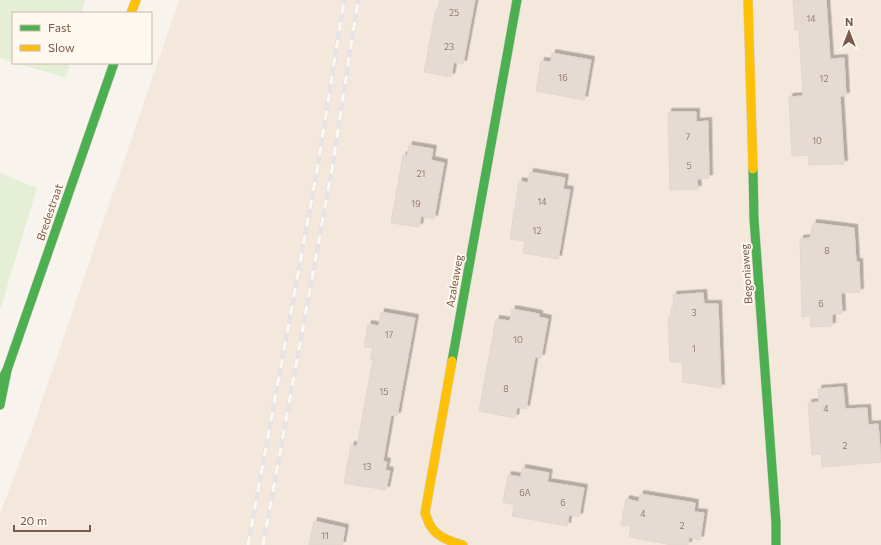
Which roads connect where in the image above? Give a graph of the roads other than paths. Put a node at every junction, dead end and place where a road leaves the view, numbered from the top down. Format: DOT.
graph roads {
  1 [pos="136,0"];
  2 [pos="517,0"];
  3 [pos="748,0"];
  4 [pos="132,12"];
  5 [pos="114,64"];
  6 [pos="7,370"];
  7 [pos="0,384"];
  8 [pos="0,405"];
  9 [pos="463,545"];
  10 [pos="776,545"];
  1 -- 4 [label="street"];
  2 -- 9 [label="street, Azaleaweg"];
  3 -- 10 [label="street, Begoniaweg"];
  5 -- 6 [label="street, Bredestraat"];
  6 -- 7 [label="street, Bredestraat"];
  6 -- 8 [label="street, Bredestraat"];
}
